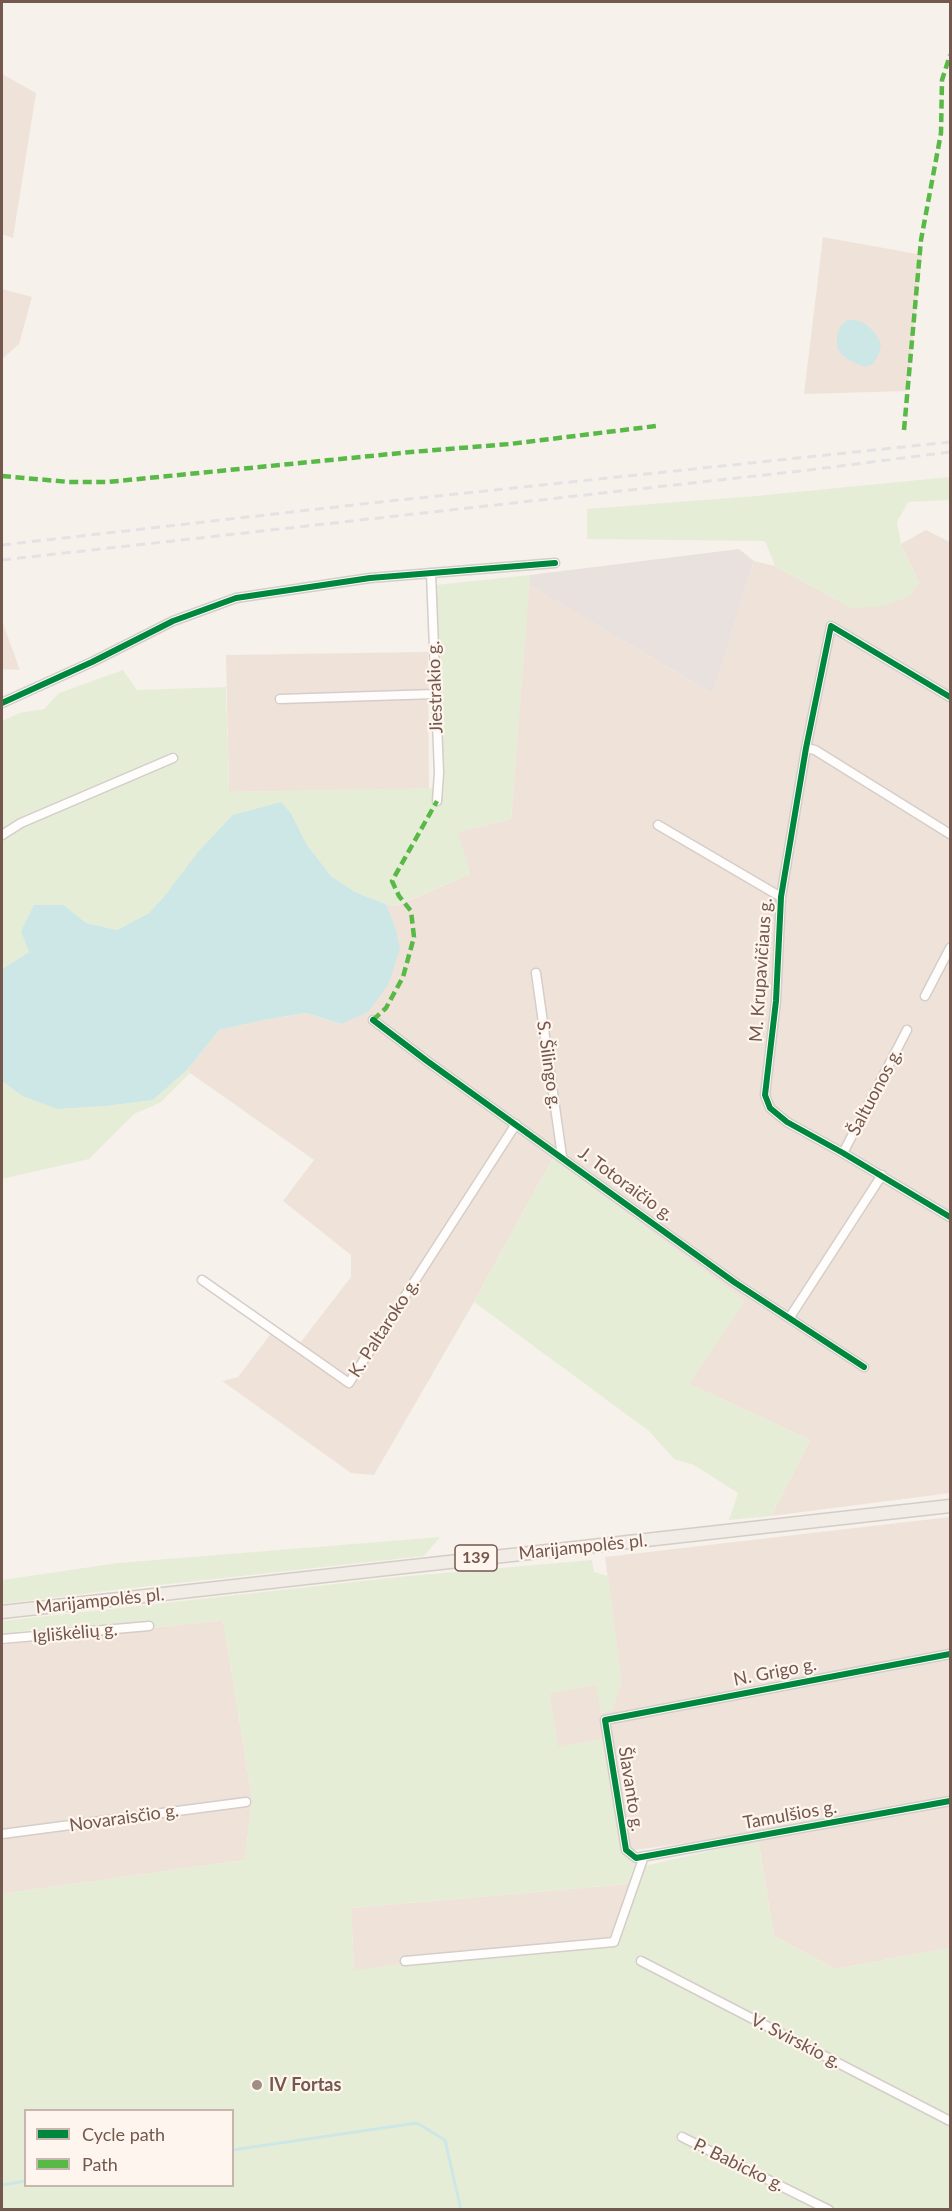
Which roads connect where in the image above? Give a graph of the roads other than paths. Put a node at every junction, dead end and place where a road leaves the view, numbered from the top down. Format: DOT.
graph roads {
  1 [pos="555,563"];
  2 [pos="431,573"];
  3 [pos="435,694"];
  4 [pos="951,697"];
  5 [pos="280,699"];
  6 [pos="2,703"];
  7 [pos="806,748"];
  8 [pos="173,758"];
  9 [pos="437,801"];
  10 [pos="658,825"];
  11 [pos="951,834"];
  12 [pos="2,836"];
  13 [pos="781,897"];
  14 [pos="951,948"];
  15 [pos="536,973"];
  16 [pos="925,996"];
  17 [pos="373,1020"];
  18 [pos="907,1030"];
  19 [pos="516,1124"];
  20 [pos="843,1153"];
  21 [pos="562,1156"];
  22 [pos="882,1175"];
  23 [pos="951,1217"];
  24 [pos="202,1280"];
  25 [pos="790,1317"];
  26 [pos="864,1367"];
  27 [pos="951,1506"];
  28 [pos="2,1612"];
  29 [pos="149,1626"];
  30 [pos="2,1639"];
  31 [pos="951,1654"];
  32 [pos="605,1720"];
  33 [pos="951,1801"];
  34 [pos="246,1802"];
  35 [pos="2,1834"];
  36 [pos="640,1857"];
  37 [pos="405,1961"];
  38 [pos="641,1961"];
  39 [pos="951,2121"];
  40 [pos="682,2137"];
  41 [pos="829,2210"];
  1 -- 2 [label="street"];
  2 -- 3 [label="street, Jiestrakio g."];
  2 -- 6 [label="street"];
  3 -- 5 [label="street"];
  3 -- 9 [label="street, Jiestrakio g."];
  4 -- 7 [label="street, M. Krupavičiaus g."];
  7 -- 11 [label="street"];
  7 -- 13 [label="street, M. Krupavičiaus g."];
  8 -- 12 [label="street"];
  10 -- 13 [label="street"];
  13 -- 20 [label="street, M. Krupavičiaus g."];
  14 -- 16 [label="street"];
  15 -- 21 [label="street, S. Šilingo g."];
  17 -- 19 [label="street, J. Totoraičio g."];
  18 -- 20 [label="street, Šaltuonos g."];
  19 -- 21 [label="street, J. Totoraičio g."];
  19 -- 24 [label="street, K. Paltaroko g."];
  20 -- 22 [label="street, M. Krupavičiaus g."];
  21 -- 25 [label="street, J. Totoraičio g."];
  22 -- 23 [label="street, M. Krupavičiaus g."];
  22 -- 25 [label="street"];
  25 -- 26 [label="street, J. Totoraičio g."];
  27 -- 28 [label="main road, Marijampolės pl. / 139"];
  29 -- 30 [label="street, Igliškėlių g."];
  31 -- 32 [label="street, N. Grigo g."];
  32 -- 36 [label="street, Šlavanto g."];
  33 -- 36 [label="street, Tamulšios g."];
  34 -- 35 [label="street, Novaraisčio g."];
  36 -- 37 [label="street"];
  38 -- 39 [label="street, V. Svirskio g."];
  40 -- 41 [label="street, P. Babicko g."];
}
